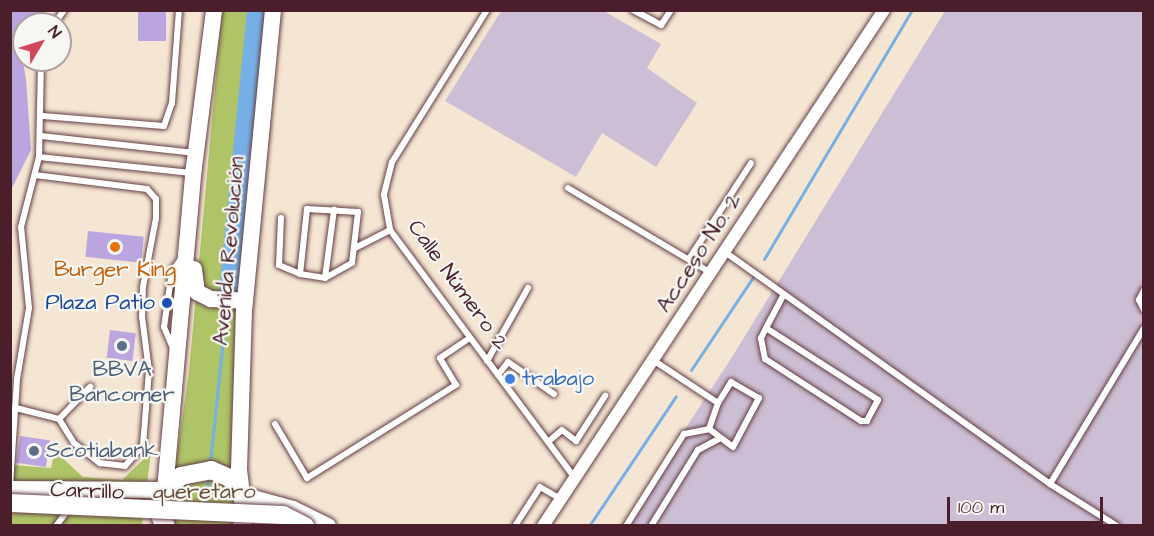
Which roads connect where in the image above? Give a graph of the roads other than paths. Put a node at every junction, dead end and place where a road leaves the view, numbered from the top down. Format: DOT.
graph roads {
  1 [pos="179,10"];
  2 [pos="214,10"];
  3 [pos="273,10"];
  4 [pos="487,10"];
  5 [pos="633,10"];
  6 [pos="671,10"];
  7 [pos="884,10"];
  8 [pos="41,72"];
  9 [pos="42,116"];
  10 [pos="41,136"];
  11 [pos="196,153"];
  12 [pos="39,157"];
  13 [pos="751,163"];
  14 [pos="194,174"];
  15 [pos="35,175"];
  16 [pos="568,188"];
  17 [pos="334,210"];
  18 [pos="281,218"];
  19 [pos="190,219"];
  20 [pos="390,230"];
  21 [pos="355,248"];
  22 [pos="725,252"];
  23 [pos="689,259"];
  24 [pos="711,273"];
  25 [pos="300,274"];
  26 [pos="325,278"];
  27 [pos="528,288"];
  28 [pos="1143,290"];
  29 [pos="784,294"];
  30 [pos="242,301"];
  31 [pos="1143,310"];
  32 [pos="765,328"];
  33 [pos="1143,328"];
  34 [pos="471,338"];
  35 [pos="653,360"];
  36 [pos="488,361"];
  37 [pos="498,375"];
  38 [pos="90,387"];
  39 [pos="554,394"];
  40 [pos="605,396"];
  41 [pos="718,403"];
  42 [pos="16,408"];
  43 [pos="59,419"];
  44 [pos="275,424"];
  45 [pos="709,429"];
  46 [pos="12,434"];
  47 [pos="719,439"];
  48 [pos="548,442"];
  49 [pos="575,478"];
  50 [pos="1050,484"];
  51 [pos="10,487"];
  52 [pos="165,490"];
  53 [pos="242,495"];
  54 [pos="561,499"];
  55 [pos="10,503"];
  56 [pos="10,512"];
  57 [pos="61,520"];
  58 [pos="545,521"];
  59 [pos="162,523"];
  60 [pos="243,524"];
  61 [pos="286,525"];
  62 [pos="304,525"];
  63 [pos="328,525"];
  64 [pos="515,525"];
  65 [pos="626,525"];
  66 [pos="651,525"];
  67 [pos="1117,525"];
  1 -- 9 [label="lane"];
  2 -- 11 [label="main road, Avenida Revolución"];
  3 -- 30 [label="main road, Avenida Revolución"];
  4 -- 20 [label="lane, Calle Número 2"];
  5 -- 6 [label="lane"];
  7 -- 22 [label="street, Acceso No. 2"];
  8 -- 9 [label="lane"];
  9 -- 10 [label="lane"];
  10 -- 11 [label="lane"];
  10 -- 12 [label="lane"];
  11 -- 14 [label="main road, Avenida Revolución"];
  12 -- 14 [label="lane"];
  12 -- 15 [label="lane"];
  13 -- 23 [label="lane"];
  14 -- 19 [label="main road, Avenida Revolución"];
  15 -- 42 [label="lane"];
  15 -- 43 [label="lane"];
  16 -- 23 [label="lane"];
  17 -- 21 [label="lane"];
  17 -- 25 [label="lane"];
  17 -- 26 [label="lane"];
  18 -- 25 [label="lane"];
  19 -- 30 [label="main road"];
  19 -- 52 [label="main road, Avenida Revolución"];
  20 -- 21 [label="lane"];
  20 -- 34 [label="lane, Calle Número 2"];
  21 -- 26 [label="lane"];
  22 -- 24 [label="street, Acceso No. 2"];
  22 -- 29 [label="lane"];
  23 -- 24 [label="lane"];
  24 -- 35 [label="street, Acceso No. 2"];
  25 -- 26 [label="lane"];
  27 -- 36 [label="lane"];
  28 -- 31 [label="lane"];
  29 -- 32 [label="lane"];
  29 -- 50 [label="lane"];
  30 -- 53 [label="main road, Avenida Revolución"];
  32 -- 32 [label="lane"];
  33 -- 50 [label="lane"];
  34 -- 36 [label="lane, Calle Número 2"];
  34 -- 44 [label="lane"];
  35 -- 41 [label="lane"];
  35 -- 49 [label="street, Acceso No. 2"];
  36 -- 37 [label="lane, Calle Número 2"];
  37 -- 39 [label="lane"];
  37 -- 48 [label="lane, Calle Número 2"];
  38 -- 43 [label="lane"];
  40 -- 48 [label="lane"];
  41 -- 45 [label="lane"];
  41 -- 47 [label="lane"];
  42 -- 43 [label="lane"];
  42 -- 46 [label="lane"];
  45 -- 47 [label="lane"];
  45 -- 65 [label="lane"];
  46 -- 51 [label="lane"];
  47 -- 66 [label="lane"];
  48 -- 49 [label="lane, Calle Número 2"];
  49 -- 54 [label="street, Acceso No. 2"];
  50 -- 67 [label="lane"];
  51 -- 52 [label="main road"];
  52 -- 53 [label="main road"];
  52 -- 59 [label="main road"];
  53 -- 60 [label="main road"];
  53 -- 63 [label="main road"];
  54 -- 58 [label="street, Acceso No. 2"];
  54 -- 64 [label="lane"];
  55 -- 62 [label="main road, bridge"];
  56 -- 57 [label="main road, Carrillo"];
  57 -- 59 [label="main road, Carrillo"];
  60 -- 61 [label="main road"];
}
